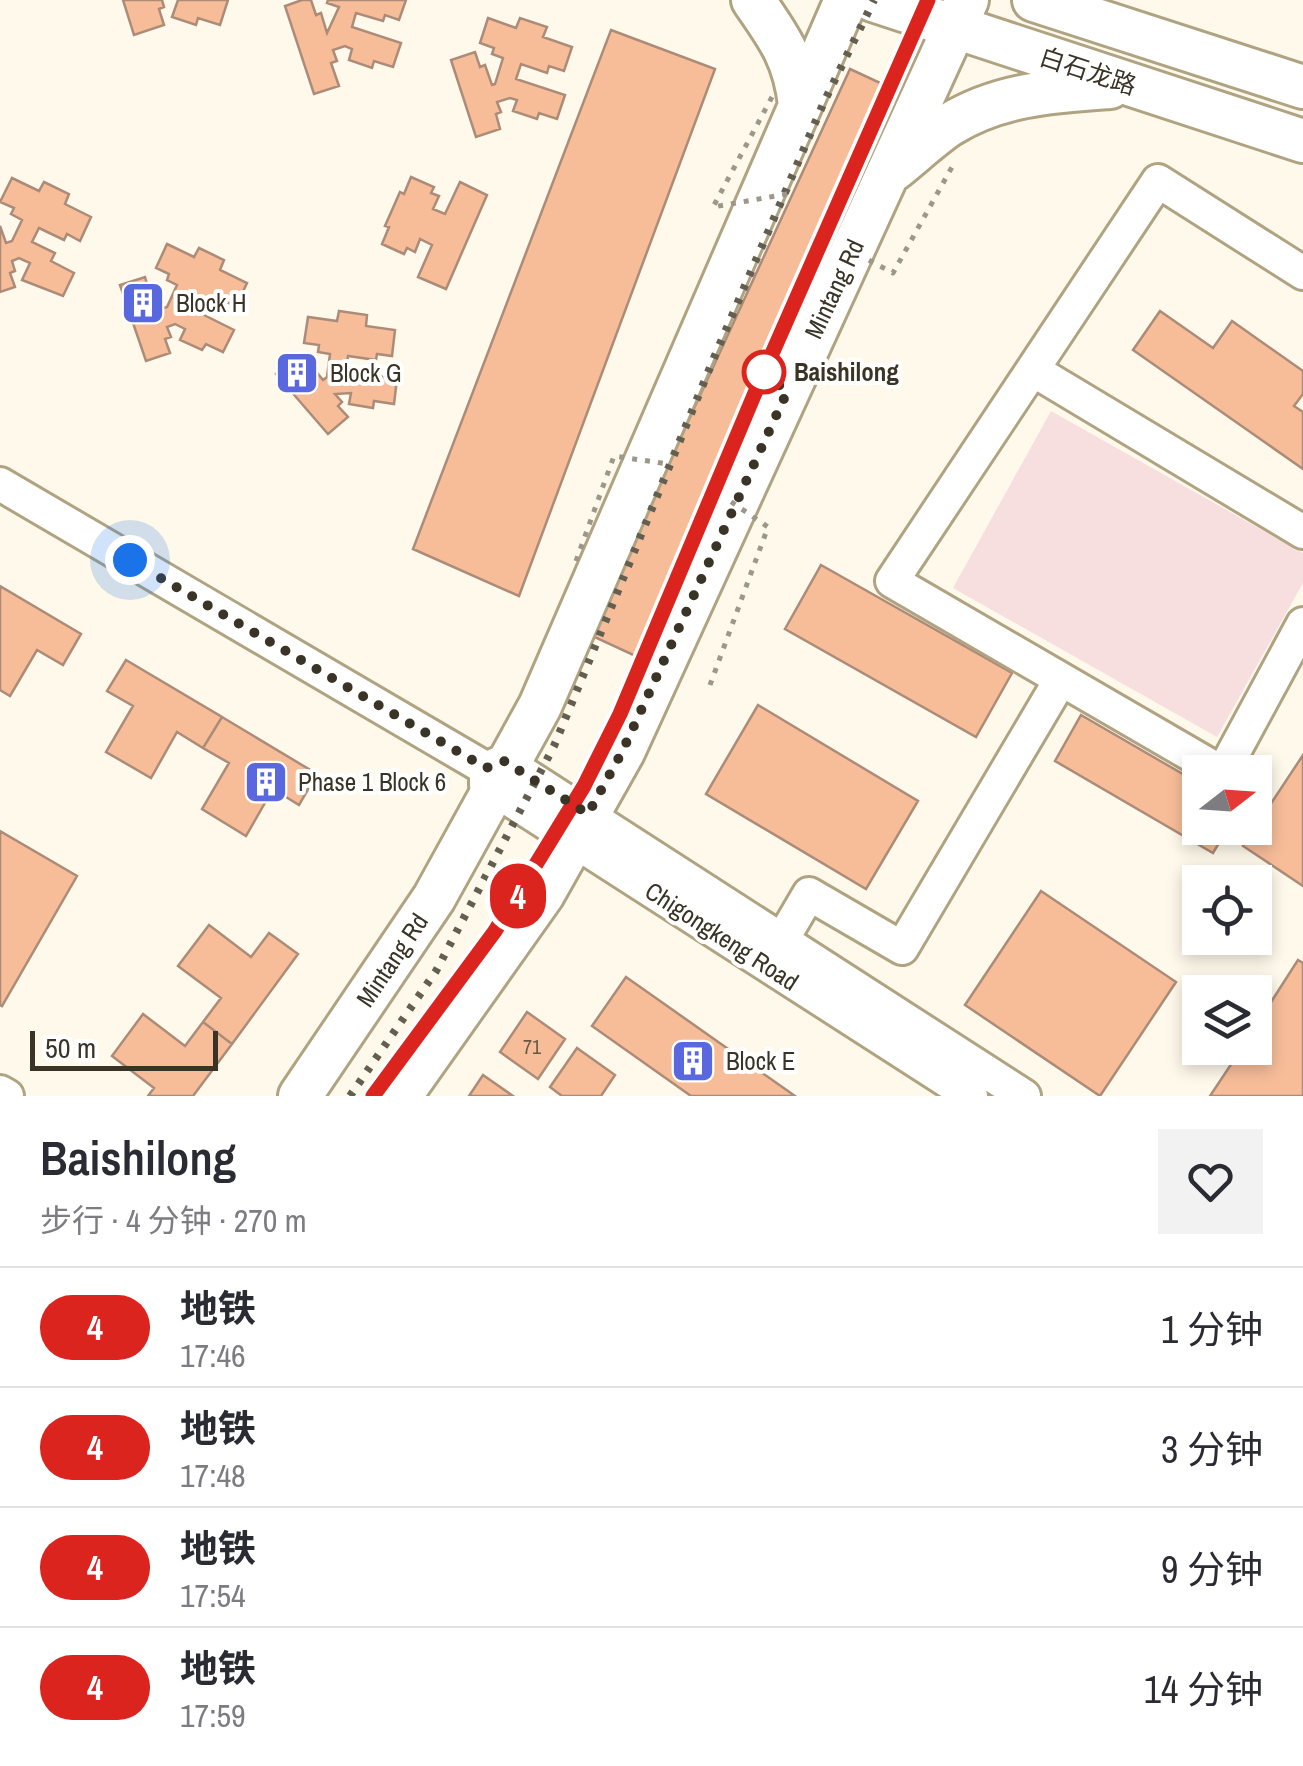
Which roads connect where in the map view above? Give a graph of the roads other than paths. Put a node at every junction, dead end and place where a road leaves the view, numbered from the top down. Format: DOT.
graph roads {
  1 [pos="752,0"];
  2 [pos="846,0"];
  3 [pos="873,0"];
  4 [pos="1044,2"];
  5 [pos="960,14"];
  6 [pos="1133,86"];
  7 [pos="1303,88"];
  8 [pos="786,101"];
  9 [pos="1303,141"];
  10 [pos="885,177"];
  11 [pos="1303,273"];
  12 [pos="1032,370"];
  13 [pos="0,484"];
  14 [pos="1303,532"];
  15 [pos="1303,624"];
  16 [pos="1061,679"];
  17 [pos="1193,755"];
  18 [pos="1231,755"];
  19 [pos="496,774"];
  20 [pos="580,827"];
  21 [pos="782,940"];
  22 [pos="931,1071"];
  23 [pos="0,1092"];
  24 [pos="7,1096"];
  25 [pos="300,1096"];
  26 [pos="400,1096"];
  27 [pos="971,1096"];
  28 [pos="1024,1096"];
  1 -- 8 [label="main road"];
  2 -- 8 [label="main road, Mintang Rd"];
  3 -- 5 [label="main road, 白石龙路"];
  4 -- 7 [label="main road, 白石龙路"];
  5 -- 6 [label="main road, 白石龙路"];
  5 -- 10 [label="main road, Mintang Rd"];
  6 -- 9 [label="main road, 白石龙路"];
  6 -- 10 [label="main road"];
  8 -- 19 [label="main road, Mintang Rd"];
  10 -- 20 [label="main road, Mintang Rd"];
  11 -- 12 [label="street"];
  12 -- 14 [label="street"];
  12 -- 16 [label="street"];
  13 -- 19 [label="street, Chigongkeng Road"];
  15 -- 18 [label="street"];
  16 -- 17 [label="street"];
  16 -- 21 [label="street"];
  19 -- 20 [label="street, Chigongkeng Road"];
  19 -- 25 [label="main road, Mintang Rd"];
  20 -- 21 [label="street, Chigongkeng Road"];
  20 -- 22 [label="street, Chigongkeng Road"];
  20 -- 26 [label="main road, Mintang Rd"];
  21 -- 22 [label="street, Chigongkeng Road"];
  22 -- 27 [label="street, Chigongkeng Road"];
  22 -- 28 [label="street"];
  23 -- 24 [label="street"];
}
